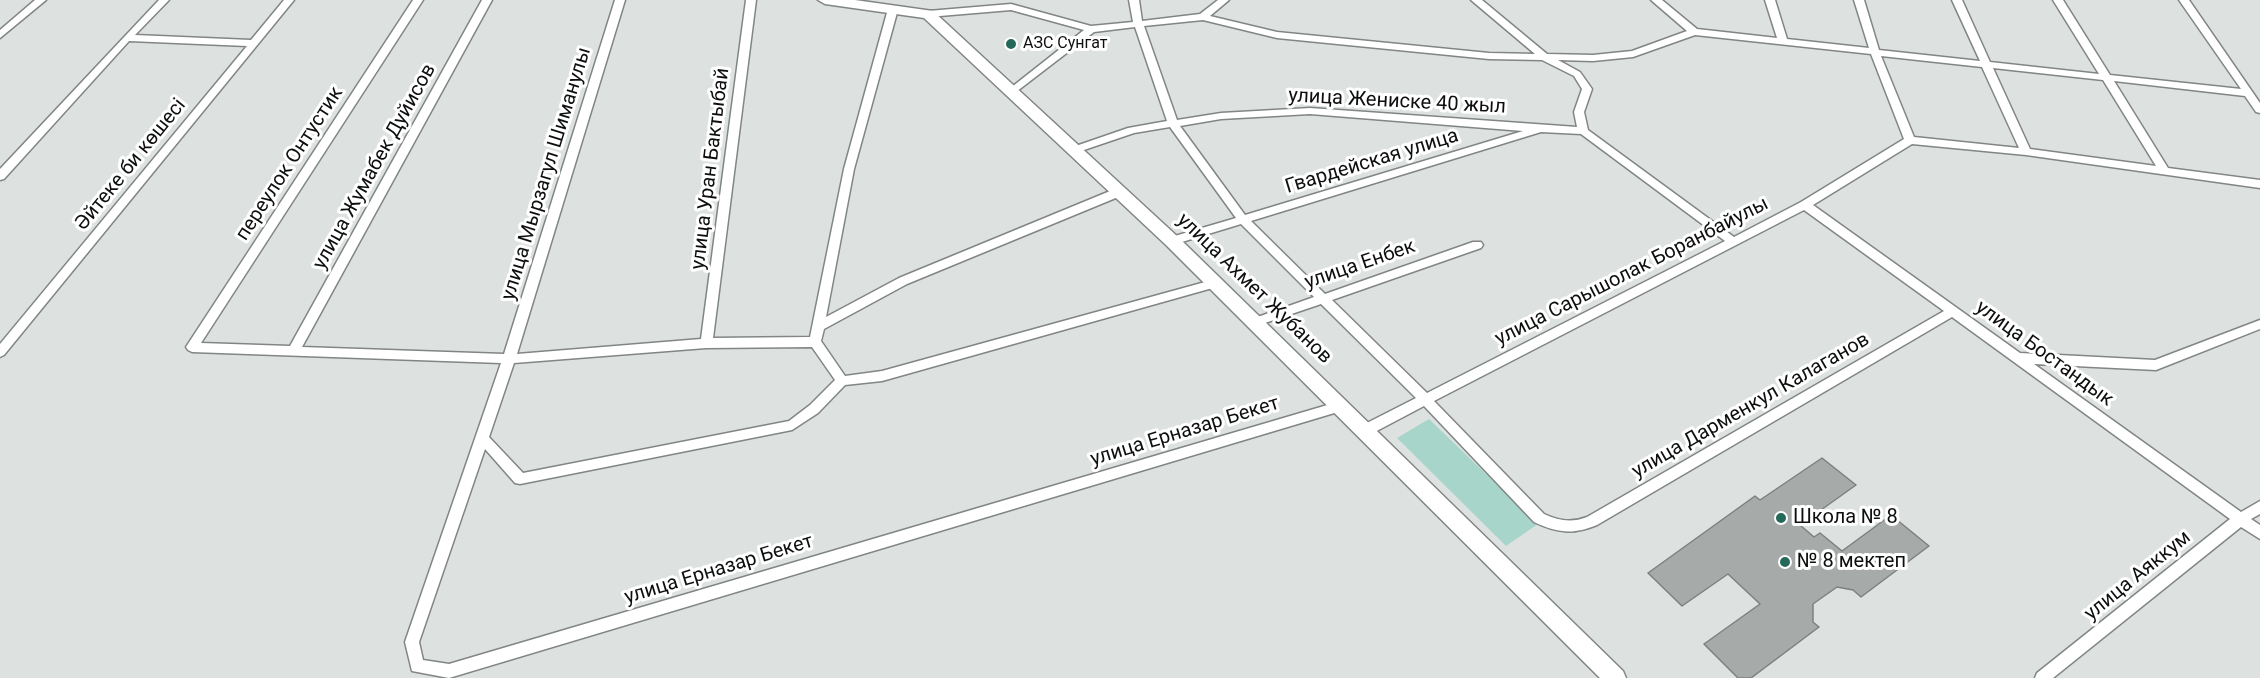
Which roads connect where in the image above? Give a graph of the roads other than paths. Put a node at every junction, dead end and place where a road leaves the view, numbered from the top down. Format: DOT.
graph roads {
  1 [pos="41,0"];
  2 [pos="164,0"];
  3 [pos="289,0"];
  4 [pos="418,0"];
  5 [pos="487,0"];
  6 [pos="620,0"];
  7 [pos="750,0"];
  8 [pos="825,0"];
  9 [pos="1134,0"];
  10 [pos="1224,0"];
  11 [pos="1476,0"];
  12 [pos="1656,0"];
  13 [pos="1770,0"];
  14 [pos="1859,0"];
  15 [pos="1957,0"];
  16 [pos="2058,0"];
  17 [pos="2184,0"];
  18 [pos="1011,4"];
  19 [pos="893,9"];
  20 [pos="928,14"];
  21 [pos="1203,18"];
  22 [pos="1138,23"];
  23 [pos="1091,29"];
  24 [pos="1694,32"];
  25 [pos="0,35"];
  26 [pos="127,38"];
  27 [pos="1783,40"];
  28 [pos="255,42"];
  29 [pos="1875,52"];
  30 [pos="1544,57"];
  31 [pos="1989,65"];
  32 [pos="2110,79"];
  33 [pos="1011,92"];
  34 [pos="2246,93"];
  35 [pos="2260,110"];
  36 [pos="1173,124"];
  37 [pos="1541,129"];
  38 [pos="1583,131"];
  39 [pos="1910,140"];
  40 [pos="1074,150"];
  41 [pos="2026,152"];
  42 [pos="2164,170"];
  43 [pos="0,176"];
  44 [pos="2260,184"];
  45 [pos="1119,192"];
  46 [pos="1805,206"];
  47 [pos="1243,220"];
  48 [pos="1173,241"];
  49 [pos="1733,242"];
  50 [pos="1477,245"];
  51 [pos="1216,283"];
  52 [pos="1323,299"];
  53 [pos="1952,312"];
  54 [pos="1256,322"];
  55 [pos="2260,324"];
  56 [pos="819,326"];
  57 [pos="815,342"];
  58 [pos="706,343"];
  59 [pos="293,351"];
  60 [pos="0,352"];
  61 [pos="2017,358"];
  62 [pos="509,359"];
  63 [pos="842,381"];
  64 [pos="1425,399"];
  65 [pos="1341,405"];
  66 [pos="1366,430"];
  67 [pos="482,438"];
  68 [pos="2260,507"];
  69 [pos="2240,519"];
  70 [pos="2260,533"];
  71 [pos="1615,678"];
  72 [pos="2042,678"];
  1 -- 25 [label="street"];
  2 -- 26 [label="street"];
  3 -- 28 [label="street, Әйтеке би көшесі"];
  4 -- 59 [label="street, переулок Онтустик"];
  5 -- 59 [label="street, улица Жумабек Дуйисов"];
  6 -- 62 [label="street, улица Мырзагул Шиманулы"];
  7 -- 58 [label="street, улица Уран Бактыбай"];
  8 -- 19 [label="main road"];
  9 -- 22 [label="street"];
  10 -- 21 [label="street"];
  11 -- 30 [label="street"];
  12 -- 24 [label="street"];
  13 -- 27 [label="street"];
  14 -- 29 [label="street"];
  15 -- 31 [label="street"];
  16 -- 32 [label="street"];
  17 -- 34 [label="street"];
  18 -- 20 [label="street"];
  18 -- 23 [label="street"];
  19 -- 20 [label="main road"];
  19 -- 56 [label="street"];
  20 -- 33 [label="main road, улица Ахмет Жубанов"];
  21 -- 22 [label="street"];
  21 -- 30 [label="street"];
  22 -- 23 [label="street"];
  22 -- 36 [label="street"];
  23 -- 33 [label="street"];
  24 -- 27 [label="street"];
  24 -- 30 [label="street"];
  26 -- 28 [label="street"];
  26 -- 43 [label="street"];
  27 -- 29 [label="street"];
  28 -- 60 [label="street, Әйтеке би көшесі"];
  29 -- 31 [label="street"];
  29 -- 39 [label="street"];
  30 -- 38 [label="street"];
  31 -- 32 [label="street"];
  31 -- 41 [label="street"];
  32 -- 34 [label="street"];
  32 -- 42 [label="street"];
  33 -- 40 [label="main road, улица Ахмет Жубанов"];
  34 -- 35 [label="street"];
  36 -- 37 [label="street, улица Жениске 40 жыл"];
  36 -- 40 [label="street, улица Жениске 40 жыл"];
  36 -- 47 [label="street"];
  37 -- 38 [label="street, Гвардейская улица"];
  37 -- 47 [label="street, Гвардейская улица"];
  38 -- 49 [label="street"];
  39 -- 41 [label="street"];
  39 -- 46 [label="street, улица Сарышолак Боранбайулы"];
  40 -- 45 [label="main road, улица Ахмет Жубанов"];
  41 -- 42 [label="street"];
  42 -- 44 [label="street"];
  45 -- 48 [label="main road, улица Ахмет Жубанов"];
  45 -- 56 [label="street"];
  46 -- 49 [label="street, улица Сарышолак Боранбайулы"];
  46 -- 53 [label="street, улица Бостандык"];
  47 -- 48 [label="street, Гвардейская улица"];
  47 -- 52 [label="street"];
  48 -- 51 [label="main road, улица Ахмет Жубанов"];
  49 -- 64 [label="street, улица Сарышолак Боранбайулы"];
  50 -- 52 [label="street, улица Енбек"];
  51 -- 54 [label="main road, улица Ахмет Жубанов"];
  51 -- 63 [label="street"];
  52 -- 54 [label="street, улица Енбек"];
  52 -- 64 [label="street"];
  53 -- 61 [label="street, улица Бостандык"];
  53 -- 64 [label="street, улица Дарменкул Калаганов"];
  54 -- 65 [label="main road, улица Ахмет Жубанов"];
  55 -- 61 [label="street"];
  56 -- 57 [label="street"];
  57 -- 58 [label="street"];
  57 -- 63 [label="street"];
  58 -- 62 [label="street"];
  59 -- 62 [label="street"];
  61 -- 69 [label="street, улица Бостандык"];
  62 -- 67 [label="street, улица Ерназар Бекет"];
  63 -- 67 [label="street"];
  64 -- 66 [label="street, улица Сарышолак Боранбайулы"];
  65 -- 66 [label="main road, улица Ахмет Жубанов"];
  65 -- 67 [label="street, улица Ерназар Бекет"];
  66 -- 71 [label="main road, улица Ахмет Жубанов"];
  68 -- 69 [label="street, улица Аяккум"];
  69 -- 70 [label="street, улица Бостандык"];
  69 -- 72 [label="street, улица Аяккум"];
}
